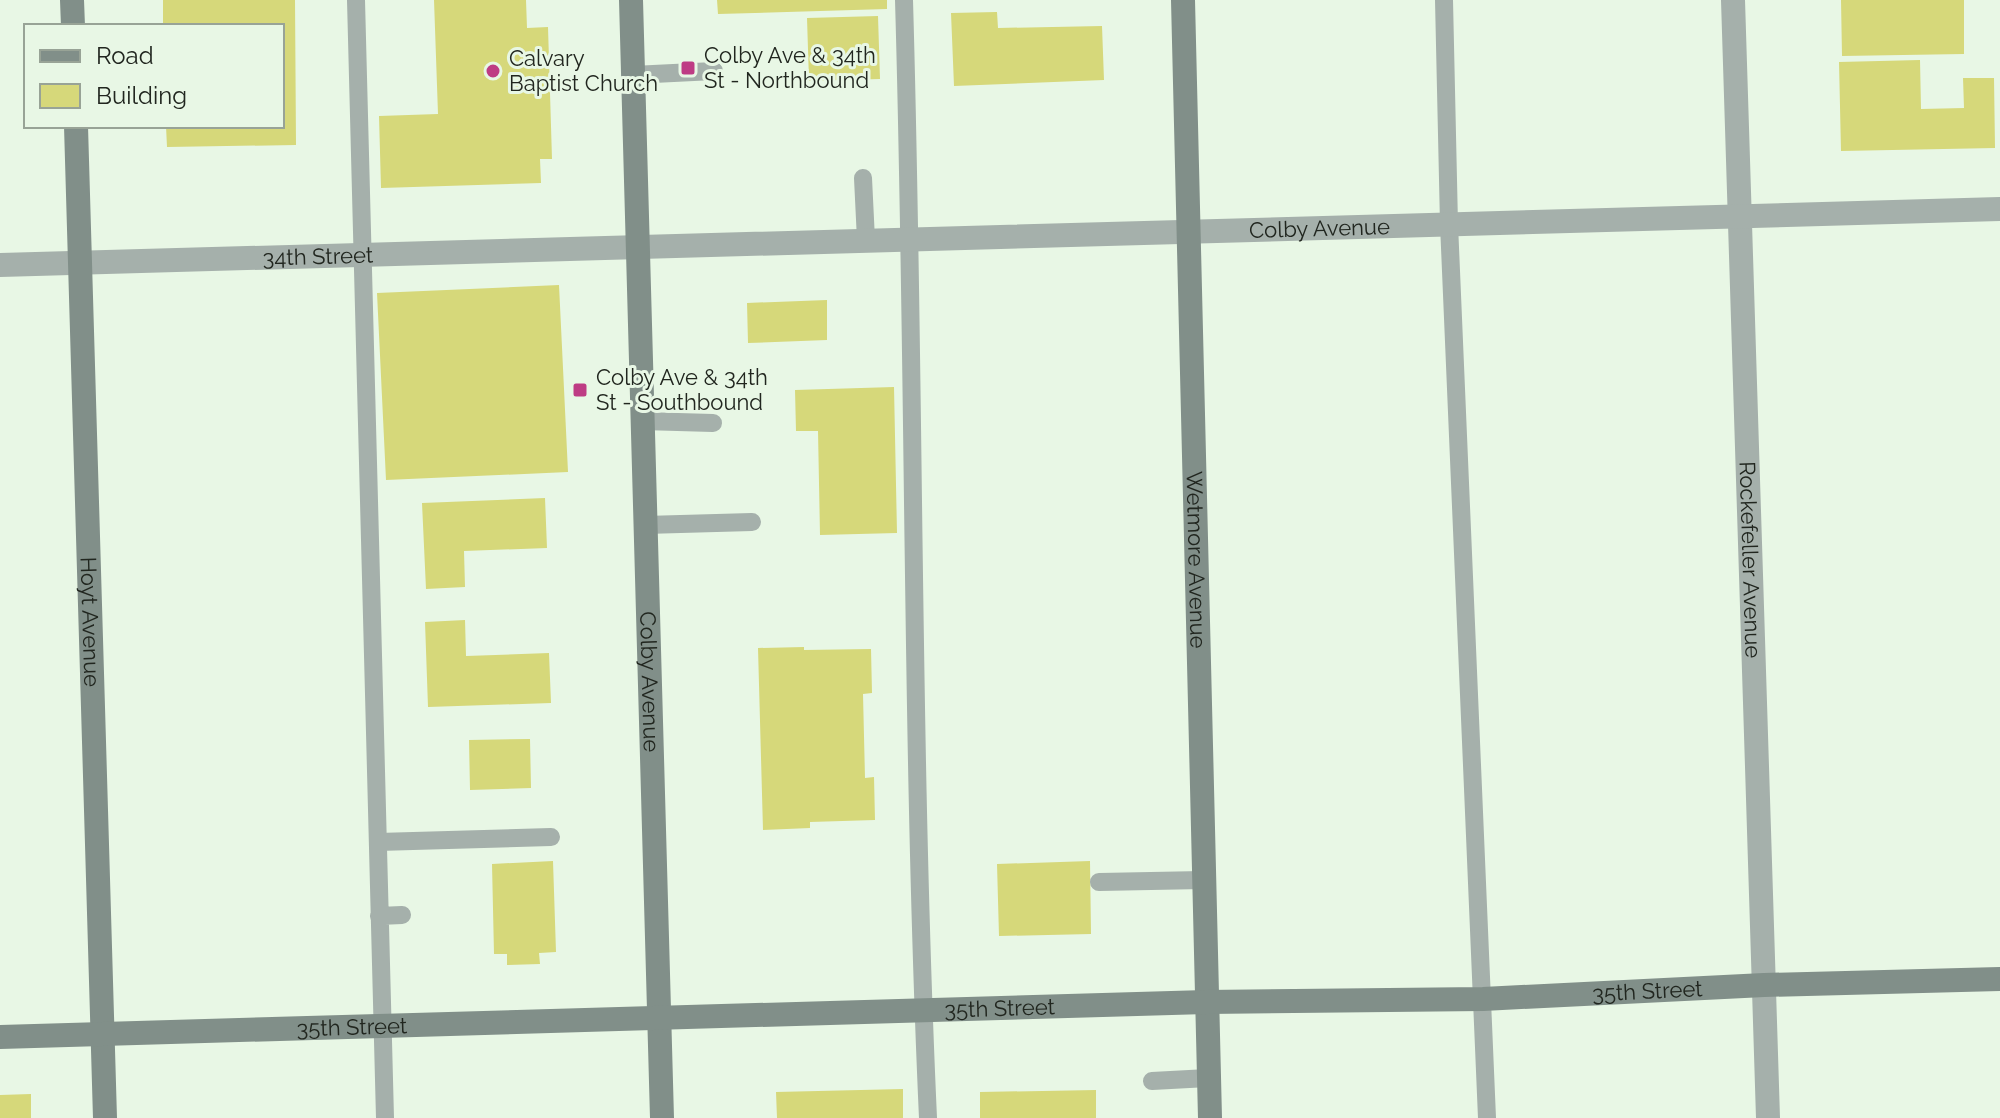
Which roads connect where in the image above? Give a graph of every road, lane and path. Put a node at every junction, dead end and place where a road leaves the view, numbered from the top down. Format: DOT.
graph roads {
  1 [pos="72,0"];
  2 [pos="356,0"];
  3 [pos="631,0"];
  4 [pos="904,0"];
  5 [pos="1183,0"];
  6 [pos="1444,0"];
  7 [pos="1733,0"];
  8 [pos="73,24"];
  9 [pos="714,71"];
  10 [pos="633,75"];
  11 [pos="76,128"];
  12 [pos="863,178"];
  13 [pos="2000,209"];
  14 [pos="1741,216"];
  15 [pos="1449,224"];
  16 [pos="1187,232"];
  17 [pos="911,239"];
  18 [pos="866,240"];
  19 [pos="637,247"];
  20 [pos="365,255"];
  21 [pos="80,262"];
  22 [pos="0,265"];
  23 [pos="642,421"];
  24 [pos="713,423"];
  25 [pos="752,522"];
  26 [pos="645,525"];
  27 [pos="551,837"];
  28 [pos="378,842"];
  29 [pos="1203,880"];
  30 [pos="1099,882"];
  31 [pos="402,915"];
  32 [pos="379,916"];
  33 [pos="2000,979"];
  34 [pos="1764,985"];
  35 [pos="1483,999"];
  36 [pos="1206,1002"];
  37 [pos="923,1011"];
  38 [pos="659,1018"];
  39 [pos="382,1025"];
  40 [pos="103,1033"];
  41 [pos="0,1037"];
  42 [pos="1208,1078"];
  43 [pos="1152,1081"];
  44 [pos="105,1118"];
  45 [pos="385,1118"];
  46 [pos="662,1118"];
  47 [pos="928,1118"];
  48 [pos="1210,1118"];
  49 [pos="1487,1118"];
  50 [pos="1768,1118"];
  1 -- 8 [label="street"];
  2 -- 20 [label="lane"];
  3 -- 10 [label="street, Colby Avenue"];
  4 -- 17 [label="lane"];
  5 -- 16 [label="street, Wetmore Avenue"];
  6 -- 15 [label="lane"];
  7 -- 14 [label="street, Rockefeller Avenue"];
  9 -- 10 [label="lane"];
  10 -- 19 [label="street, Colby Avenue"];
  11 -- 21 [label="street, Hoyt Avenue"];
  12 -- 18 [label="lane"];
  13 -- 14 [label="street, Colby Avenue"];
  14 -- 15 [label="street, Colby Avenue"];
  14 -- 34 [label="street, Rockefeller Avenue"];
  15 -- 16 [label="street, Colby Avenue"];
  15 -- 35 [label="lane"];
  16 -- 17 [label="street, Colby Avenue"];
  16 -- 29 [label="street, Wetmore Avenue"];
  17 -- 18 [label="street, Colby Avenue"];
  17 -- 37 [label="lane"];
  18 -- 19 [label="street, Colby Avenue"];
  19 -- 20 [label="street, 34th Street"];
  19 -- 23 [label="street, Colby Avenue"];
  20 -- 21 [label="street, 34th Street"];
  20 -- 28 [label="lane"];
  21 -- 22 [label="street, 34th Street"];
  21 -- 40 [label="street, Hoyt Avenue"];
  23 -- 24 [label="lane"];
  23 -- 26 [label="street, Colby Avenue"];
  25 -- 26 [label="lane"];
  26 -- 38 [label="street, Colby Avenue"];
  27 -- 28 [label="lane"];
  28 -- 32 [label="lane"];
  29 -- 30 [label="lane"];
  29 -- 36 [label="street, Wetmore Avenue"];
  31 -- 32 [label="lane"];
  32 -- 39 [label="lane"];
  33 -- 34 [label="street, 35th Street"];
  34 -- 35 [label="street, 35th Street"];
  34 -- 50 [label="street, Rockefeller Avenue"];
  35 -- 36 [label="street, 35th Street"];
  35 -- 49 [label="lane"];
  36 -- 37 [label="street, 35th Street"];
  36 -- 42 [label="street, Wetmore Avenue"];
  37 -- 38 [label="street, 35th Street"];
  37 -- 47 [label="lane"];
  38 -- 39 [label="street, 35th Street"];
  38 -- 46 [label="street, Colby Avenue"];
  39 -- 40 [label="street, 35th Street"];
  39 -- 45 [label="lane"];
  40 -- 41 [label="street, 35th Street"];
  40 -- 44 [label="street, Hoyt Avenue"];
  42 -- 43 [label="lane"];
  42 -- 48 [label="street, Wetmore Avenue"];
}
